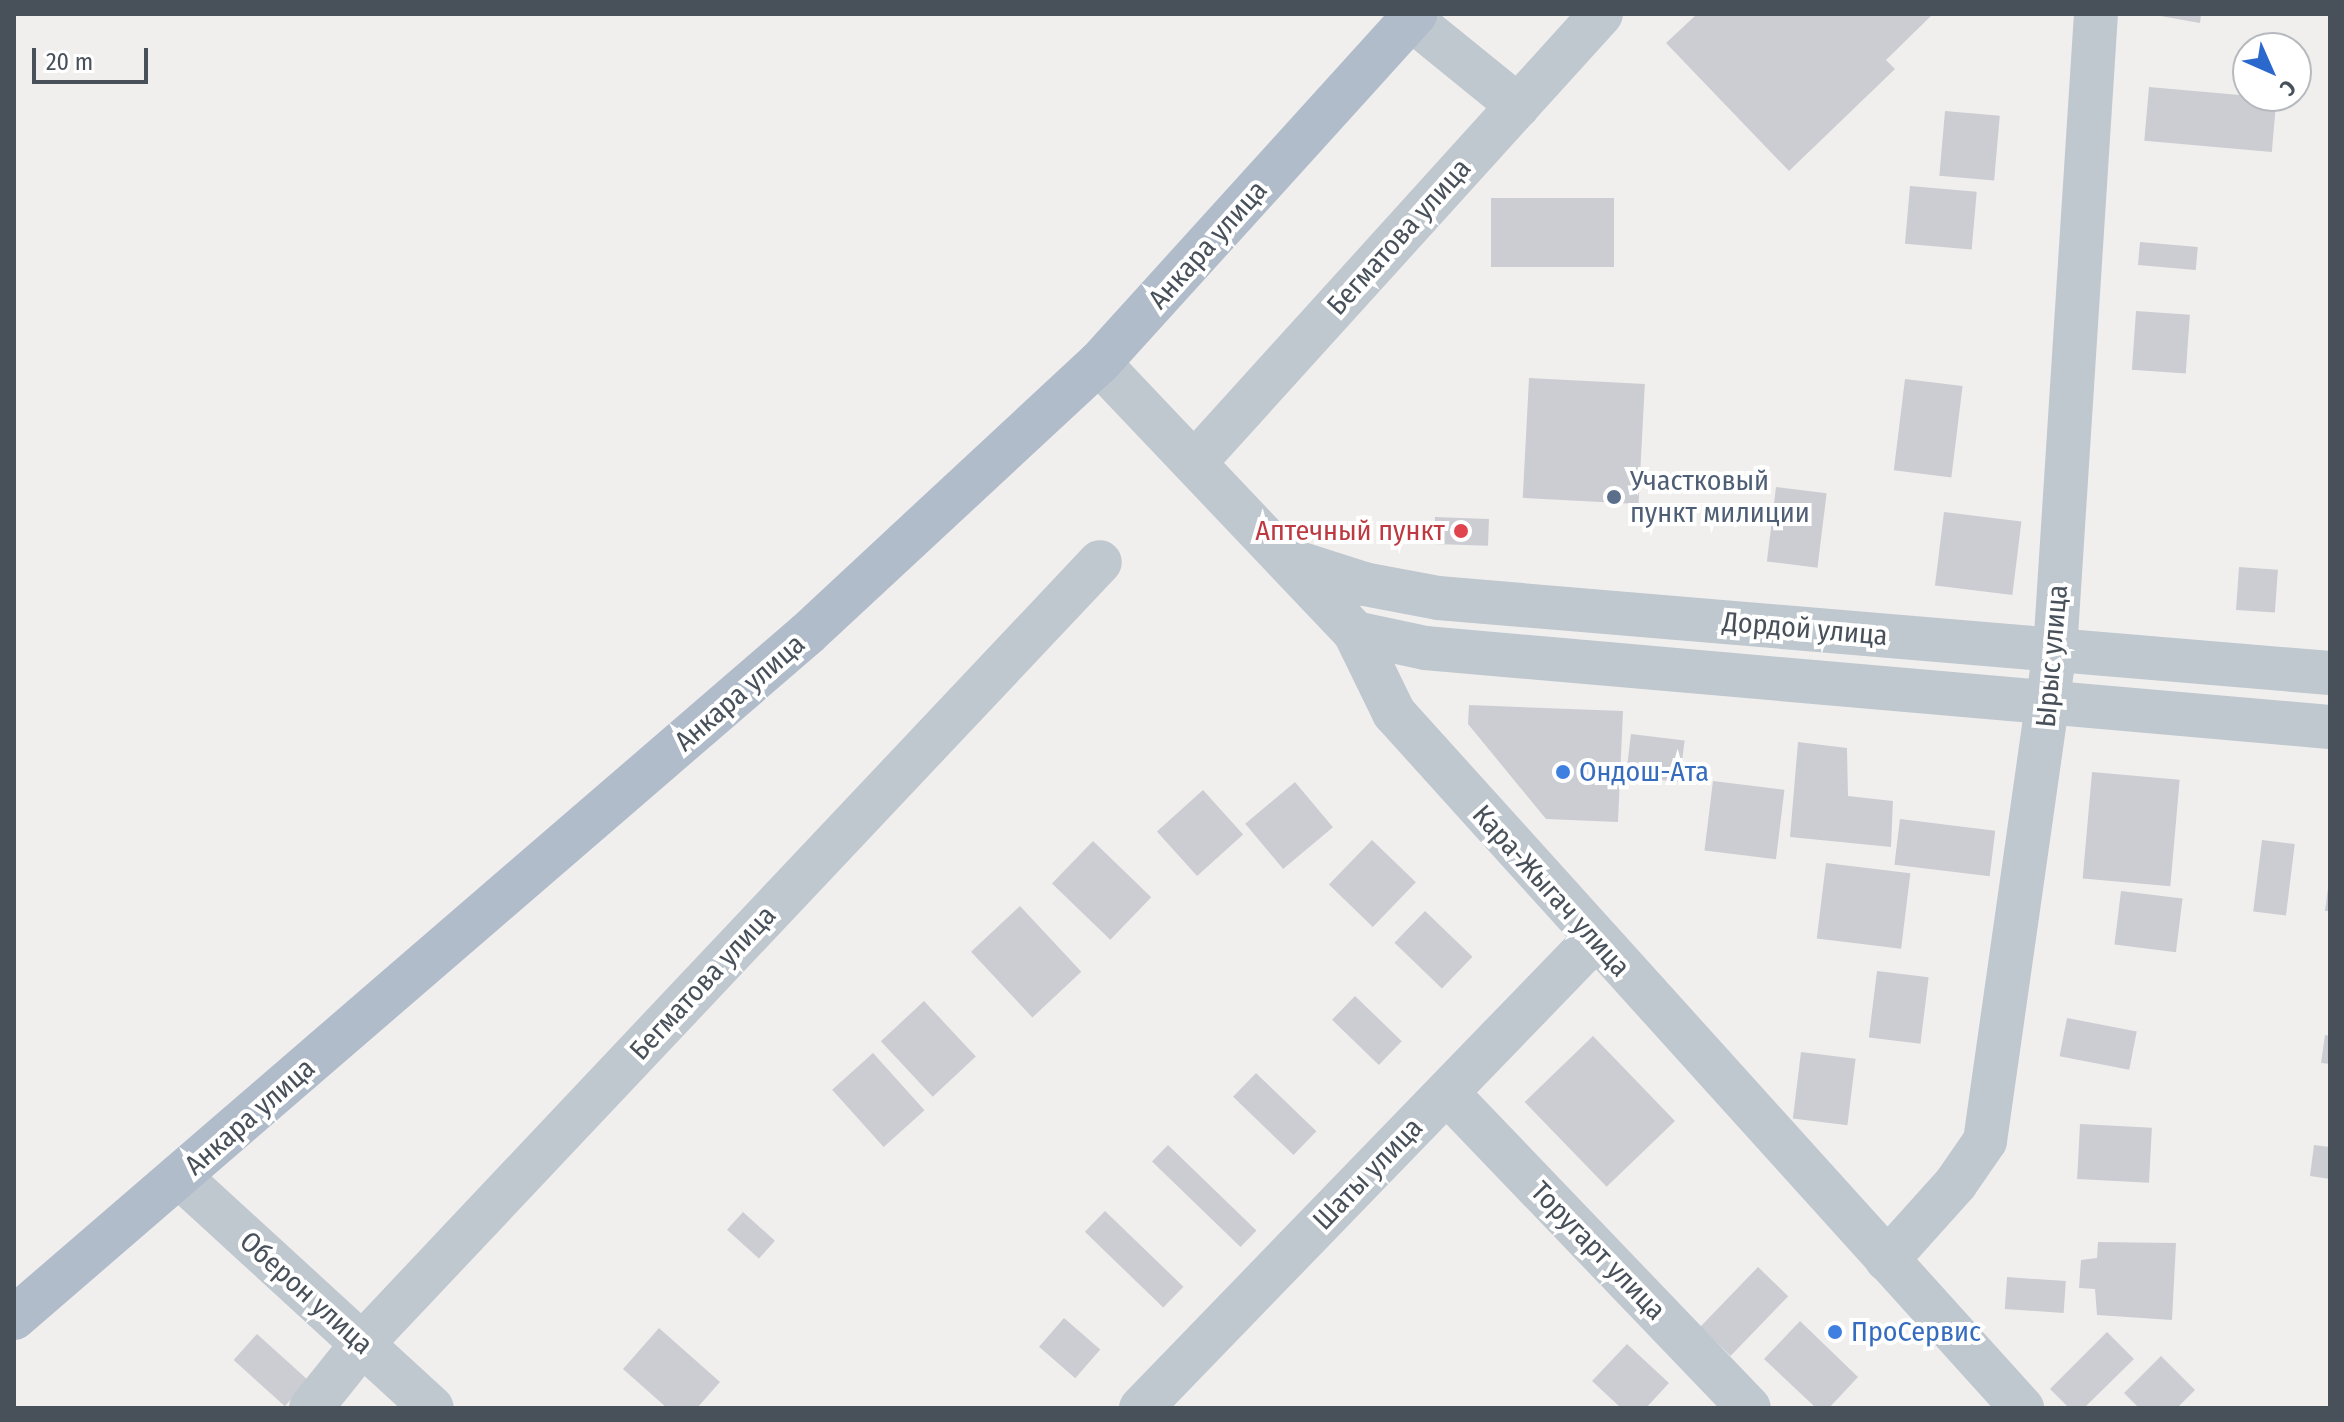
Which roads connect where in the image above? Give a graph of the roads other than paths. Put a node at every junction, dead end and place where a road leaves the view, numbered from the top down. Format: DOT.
graph roads {
  1 [pos="1601,14"];
  2 [pos="2096,14"];
  3 [pos="1413,16"];
  4 [pos="1518,106"];
  5 [pos="1099,363"];
  6 [pos="1196,461"];
  7 [pos="1285,559"];
  8 [pos="1100,562"];
  9 [pos="1355,633"];
  10 [pos="1425,648"];
  11 [pos="2055,651"];
  12 [pos="2330,673"];
  13 [pos="1383,690"];
  14 [pos="2049,702"];
  15 [pos="2330,727"];
  16 [pos="1594,940"];
  17 [pos="1447,1093"];
  18 [pos="181,1178"];
  19 [pos="1887,1260"];
  20 [pos="14,1318"];
  21 [pos="362,1344"];
  22 [pos="311,1408"];
  23 [pos="432,1408"];
  24 [pos="1141,1408"];
  25 [pos="1749,1408"];
  26 [pos="2022,1408"];
  1 -- 4 [label="street, Бегматова улица"];
  2 -- 11 [label="street, Ырыс улица"];
  3 -- 4 [label="street"];
  3 -- 5 [label="main road, Анкара улица"];
  4 -- 6 [label="street, Бегматова улица"];
  5 -- 6 [label="street, Кара-Жыгач улица"];
  5 -- 18 [label="main road, Анкара улица"];
  6 -- 7 [label="street, Кара-Жыгач улица"];
  7 -- 9 [label="street, Кара-Жыгач улица"];
  7 -- 11 [label="street, Дордой улица"];
  8 -- 21 [label="street, Бегматова улица"];
  9 -- 10 [label="street, Дордой улица"];
  9 -- 13 [label="street, Кара-Жыгач улица"];
  10 -- 13 [label="street"];
  10 -- 14 [label="street, Дордой улица"];
  11 -- 12 [label="street, Дордой улица"];
  11 -- 14 [label="street, Ырыс улица"];
  13 -- 16 [label="street, Кара-Жыгач улица"];
  14 -- 15 [label="street, Дордой улица"];
  14 -- 19 [label="street, Ырыс улица"];
  16 -- 17 [label="street, Шаты улица"];
  16 -- 19 [label="street, Кара-Жыгач улица"];
  17 -- 24 [label="street, Шаты улица"];
  17 -- 25 [label="street, Торугарт улица"];
  18 -- 20 [label="main road, Анкара улица"];
  18 -- 21 [label="street, Оберон улица"];
  19 -- 26 [label="street, Кара-Жыгач улица"];
  21 -- 22 [label="street, Бегматова улица"];
  21 -- 23 [label="street, Оберон улица"];
}
